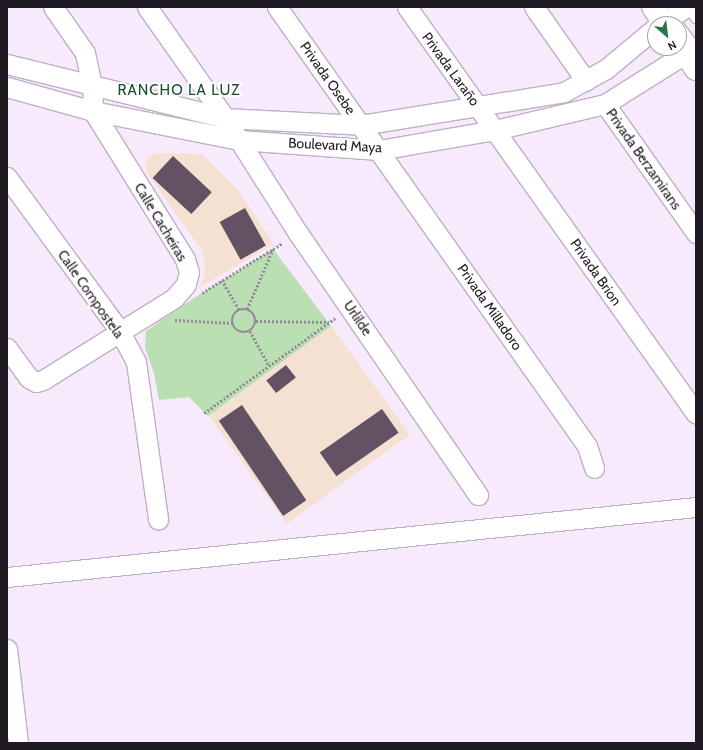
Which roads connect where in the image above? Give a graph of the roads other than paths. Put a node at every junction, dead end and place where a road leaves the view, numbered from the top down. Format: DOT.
graph roads {
  1 [pos="53,7"];
  2 [pos="147,7"];
  3 [pos="278,7"];
  4 [pos="407,7"];
  5 [pos="534,7"];
  6 [pos="647,36"];
  7 [pos="691,52"];
  8 [pos="7,64"];
  9 [pos="586,82"];
  10 [pos="92,86"];
  11 [pos="7,87"];
  12 [pos="605,104"];
  13 [pos="479,108"];
  14 [pos="93,111"];
  15 [pos="225,118"];
  16 [pos="361,125"];
  17 [pos="495,130"];
  18 [pos="239,140"];
  19 [pos="379,150"];
  20 [pos="7,177"];
  21 [pos="696,233"];
  22 [pos="120,330"];
  23 [pos="8,352"];
  24 [pos="696,414"];
  25 [pos="594,468"];
  26 [pos="478,495"];
  27 [pos="696,507"];
  28 [pos="158,519"];
  29 [pos="7,577"];
  30 [pos="7,649"];
  31 [pos="18,743"];
  1 -- 10 [label="street, Calle Cacheiras"];
  2 -- 15 [label="street, Urlilde"];
  3 -- 16 [label="street, Privada Osebe"];
  4 -- 13 [label="street, Privada Laraño"];
  5 -- 9 [label="street"];
  6 -- 9 [label="street, Boulevard Maya"];
  7 -- 12 [label="street, Boulevard Maya"];
  8 -- 10 [label="street, Boulevard Maya"];
  9 -- 13 [label="street, Boulevard Maya"];
  10 -- 14 [label="street, Calle Cacheiras"];
  10 -- 15 [label="street, Boulevard Maya"];
  11 -- 14 [label="street, Boulevard Maya"];
  12 -- 17 [label="street, Boulevard Maya"];
  12 -- 21 [label="street, Privada Berzamirans"];
  13 -- 16 [label="street, Boulevard Maya"];
  13 -- 17 [label="street, Privada Laraño"];
  14 -- 18 [label="street, Boulevard Maya"];
  14 -- 22 [label="street, Calle Cacheiras"];
  15 -- 16 [label="street, Boulevard Maya"];
  15 -- 18 [label="street, Urlilde"];
  16 -- 19 [label="street, Privada Osebe"];
  17 -- 19 [label="street, Boulevard Maya"];
  17 -- 24 [label="street, Privada Brion"];
  18 -- 19 [label="street, Boulevard Maya"];
  18 -- 26 [label="street, Urlilde"];
  19 -- 25 [label="street, Privada Milladoro"];
  20 -- 22 [label="street, Calle Compostela"];
  22 -- 23 [label="street, Calle Cacheiras"];
  22 -- 28 [label="street, Calle Compostela"];
  27 -- 29 [label="street"];
  30 -- 31 [label="street"];
}
